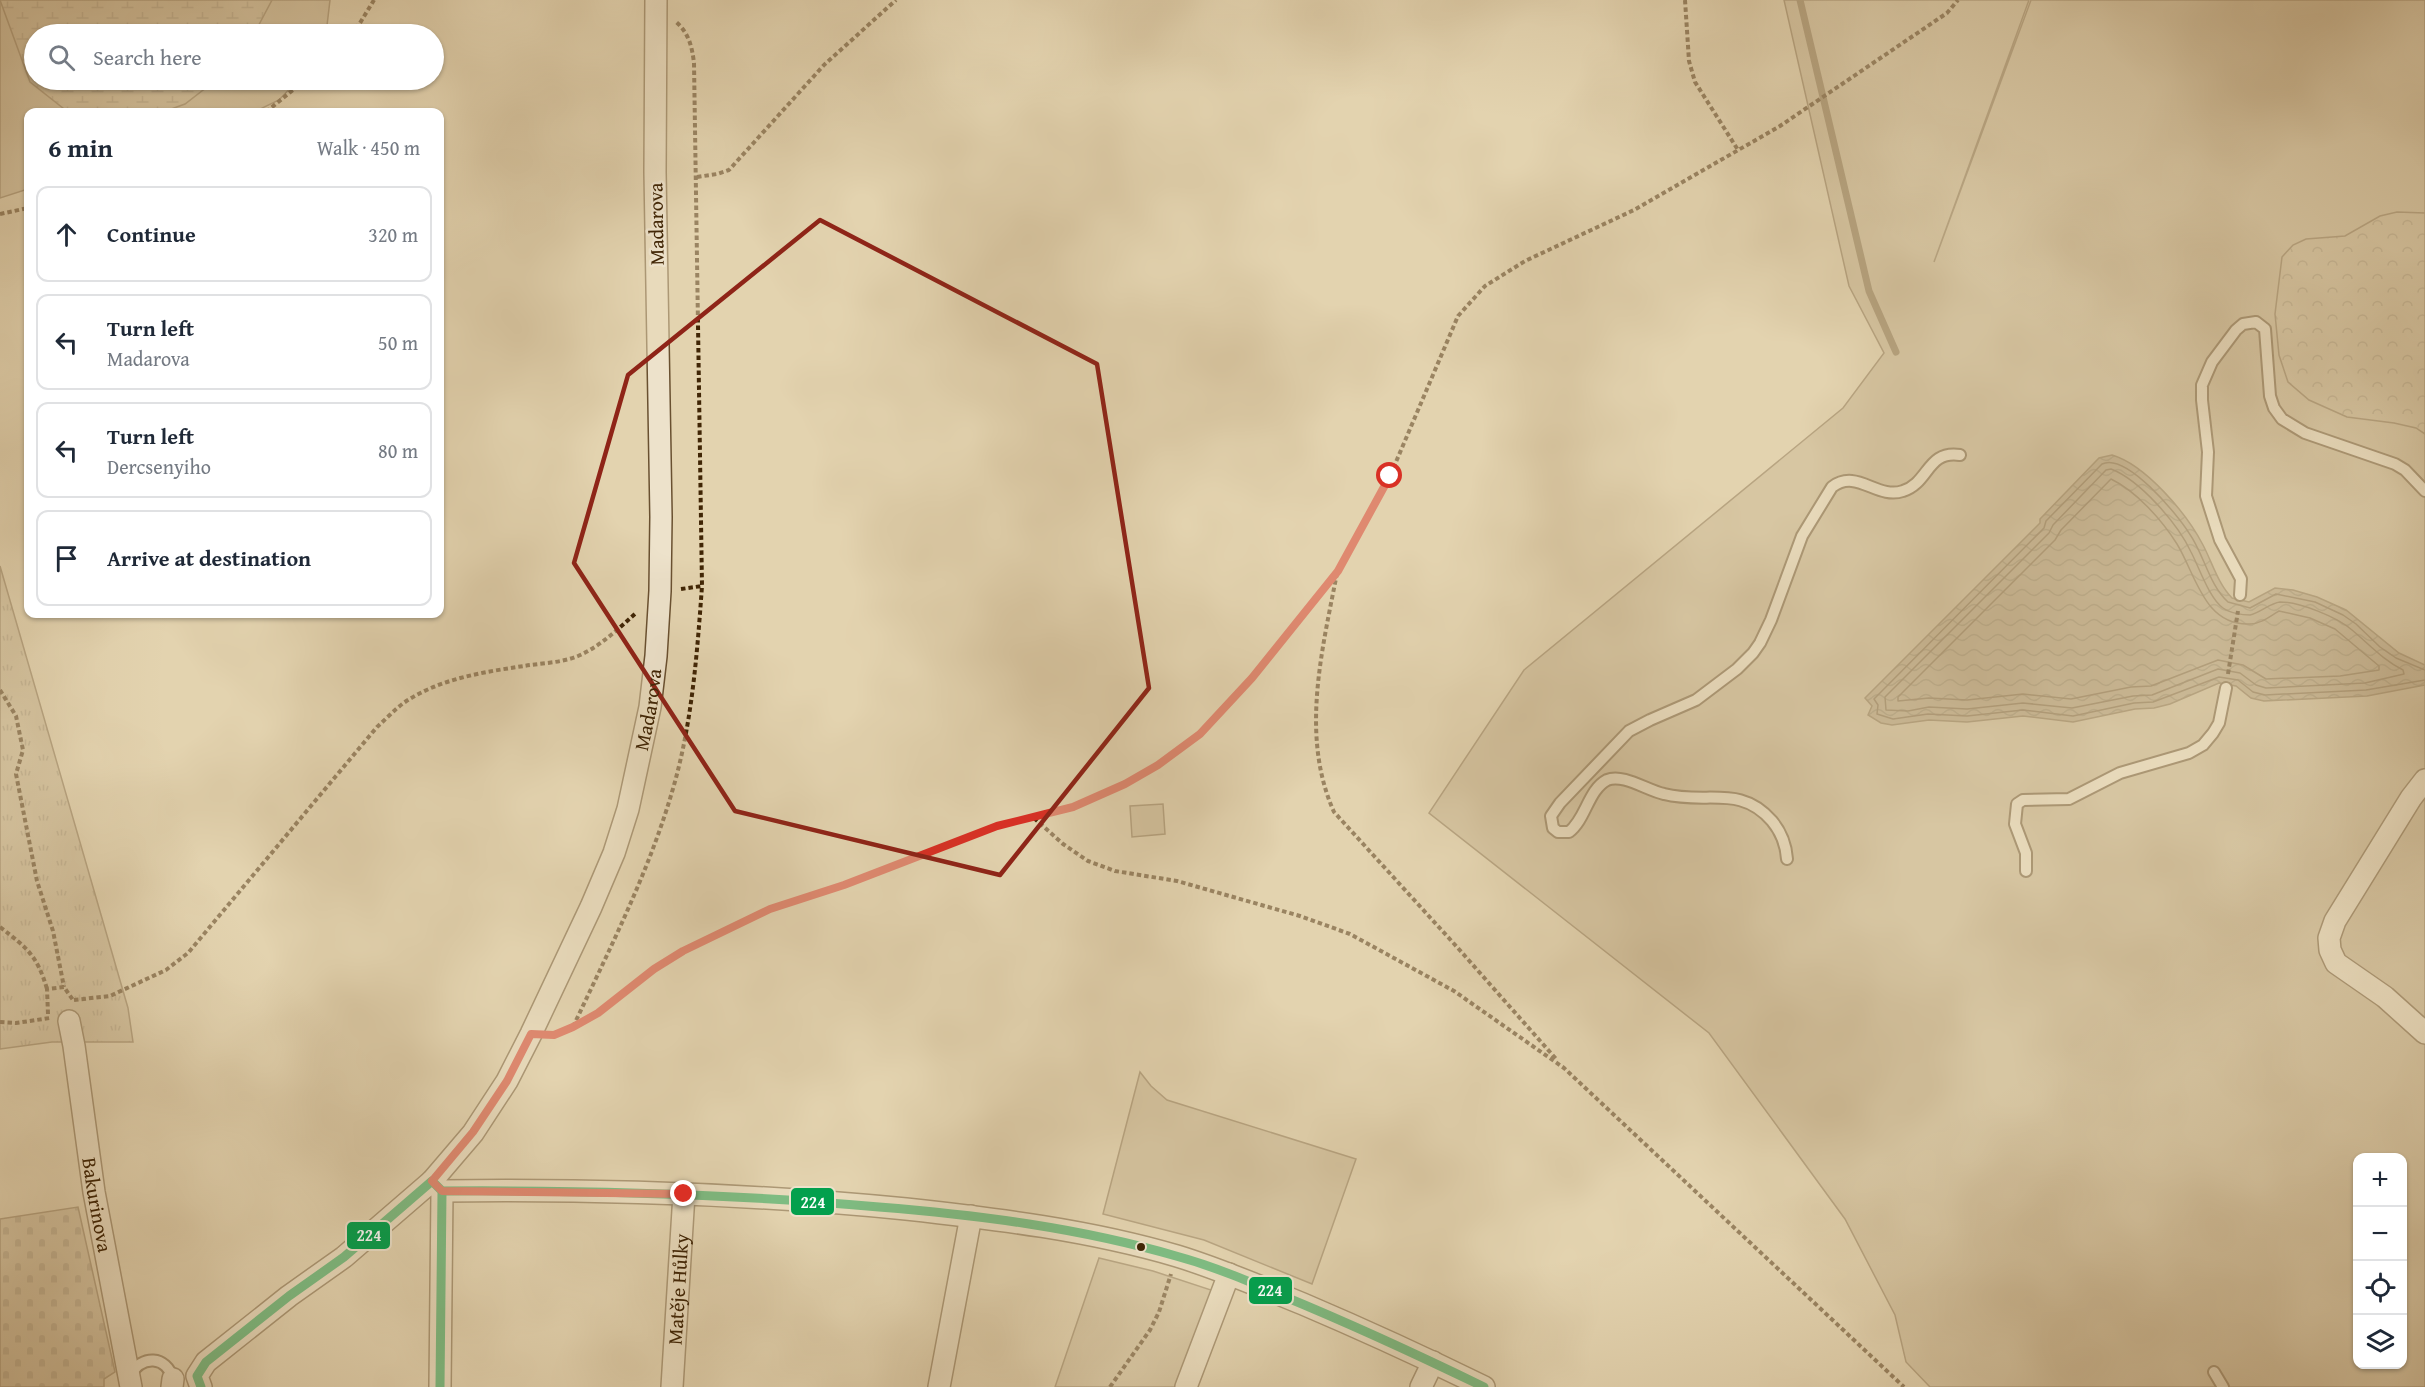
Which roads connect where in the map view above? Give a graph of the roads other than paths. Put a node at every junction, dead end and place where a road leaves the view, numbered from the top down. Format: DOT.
graph roads {
  1 [pos="656,0"];
  2 [pos="1960,456"];
  3 [pos="2425,491"];
  4 [pos="2240,595"];
  5 [pos="2226,687"];
  6 [pos="2425,780"];
  7 [pos="1787,859"];
  8 [pos="2026,872"];
  9 [pos="63,1013"];
  10 [pos="2425,1033"];
  11 [pos="437,1186"];
  12 [pos="684,1194"];
  13 [pos="970,1216"];
  14 [pos="1228,1274"];
  15 [pos="1433,1362"];
  16 [pos="2214,1372"];
  17 [pos="130,1381"];
  18 [pos="173,1383"];
  19 [pos="201,1387"];
  20 [pos="440,1387"];
  21 [pos="672,1387"];
  22 [pos="939,1387"];
  23 [pos="1186,1387"];
  24 [pos="1421,1387"];
  25 [pos="1484,1387"];
  26 [pos="2223,1387"];
  1 -- 11 [label="street, Madarova"];
  2 -- 7 [label="lane"];
  3 -- 4 [label="lane"];
  5 -- 8 [label="lane"];
  6 -- 10 [label="street"];
  9 -- 17 [label="street, Bakurinova"];
  11 -- 12 [label="street"];
  11 -- 19 [label="street, Madarova"];
  11 -- 20 [label="street"];
  12 -- 13 [label="street"];
  12 -- 21 [label="street, Matěje Hůlky"];
  13 -- 14 [label="street"];
  13 -- 22 [label="street"];
  14 -- 15 [label="street"];
  14 -- 23 [label="street"];
  15 -- 24 [label="street"];
  15 -- 25 [label="street"];
  16 -- 26 [label="lane"];
  17 -- 18 [label="lane"];
}
